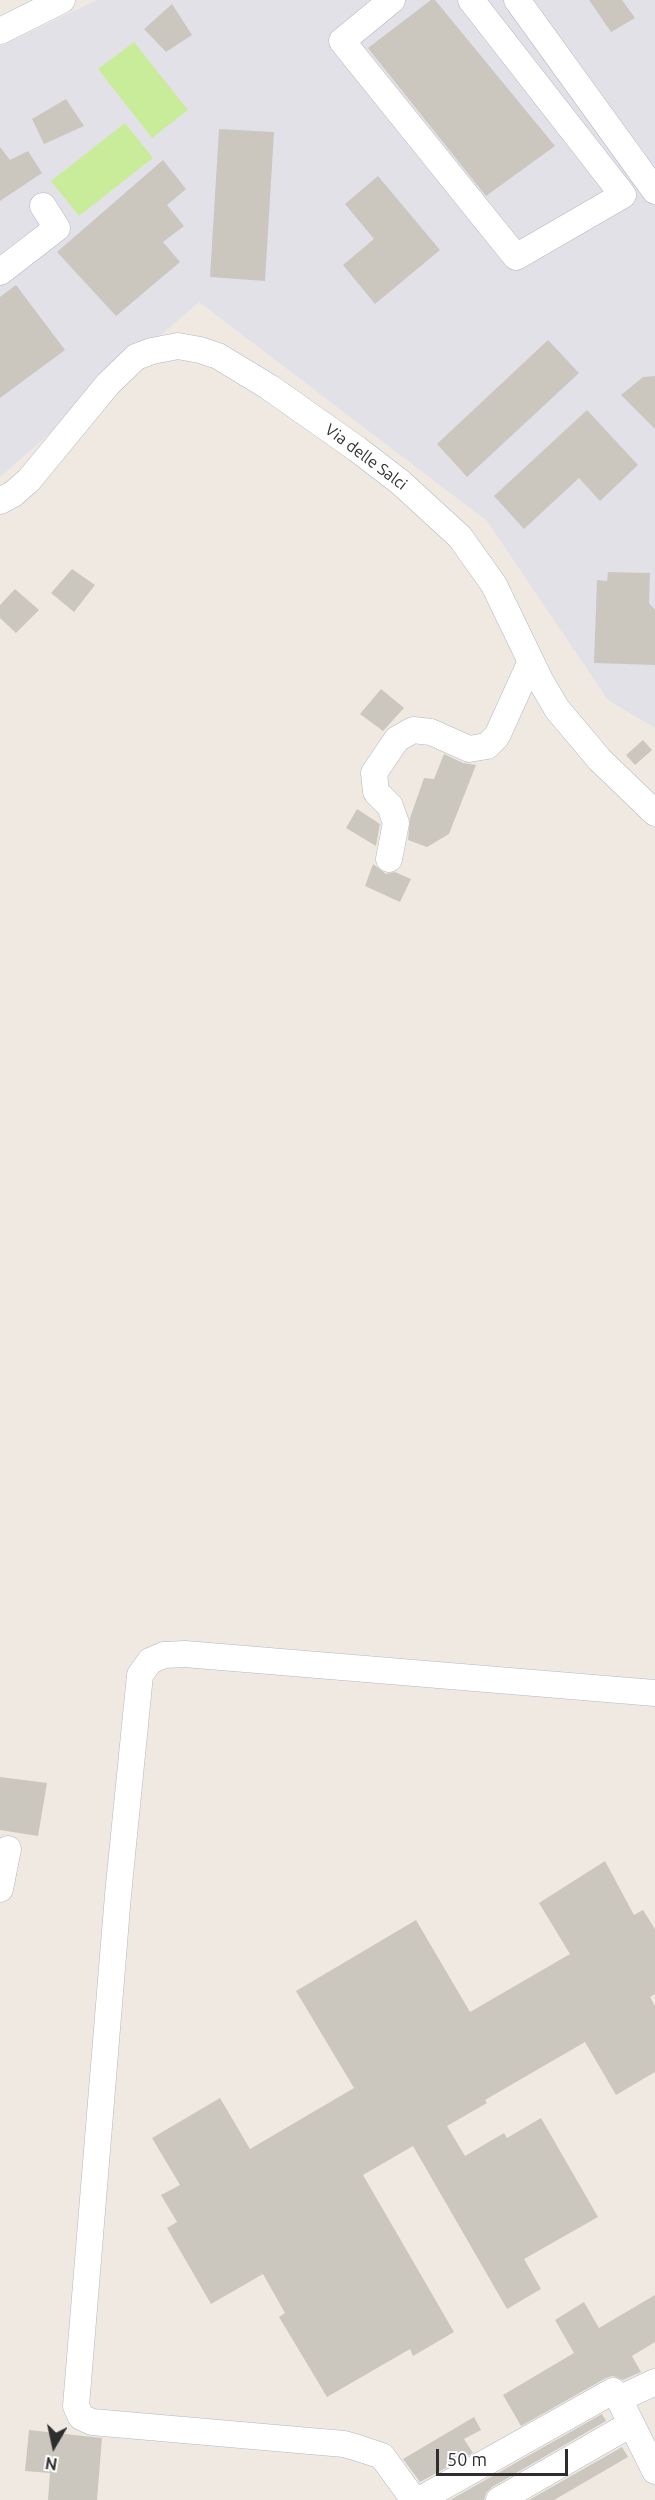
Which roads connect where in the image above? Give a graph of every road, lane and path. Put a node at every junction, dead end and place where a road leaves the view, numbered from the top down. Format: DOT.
graph roads {
  1 [pos="62,0"];
  2 [pos="392,0"];
  3 [pos="471,0"];
  4 [pos="517,0"];
  5 [pos="0,31"];
  6 [pos="655,191"];
  7 [pos="43,206"];
  8 [pos="0,272"];
  9 [pos="0,501"];
  10 [pos="531,661"];
  11 [pos="655,813"];
  12 [pos="389,860"];
  13 [pos="655,1693"];
  14 [pos="8,1849"];
  15 [pos="0,1889"];
  16 [pos="655,2382"];
  17 [pos="619,2399"];
  18 [pos="631,2424"];
  19 [pos="655,2471"];
  20 [pos="414,2500"];
  21 [pos="419,2500"];
  22 [pos="499,2500"];
  1 -- 5 [label="street"];
  2 -- 3 [label="street"];
  4 -- 6 [label="street"];
  7 -- 8 [label="street"];
  9 -- 10 [label="street, Via delle Salci"];
  10 -- 11 [label="street, Via delle Salci"];
  10 -- 12 [label="street"];
  13 -- 20 [label="street"];
  14 -- 15 [label="street"];
  16 -- 17 [label="street"];
  17 -- 18 [label="street"];
  17 -- 21 [label="street"];
  18 -- 19 [label="street"];
  18 -- 22 [label="street"];
}
